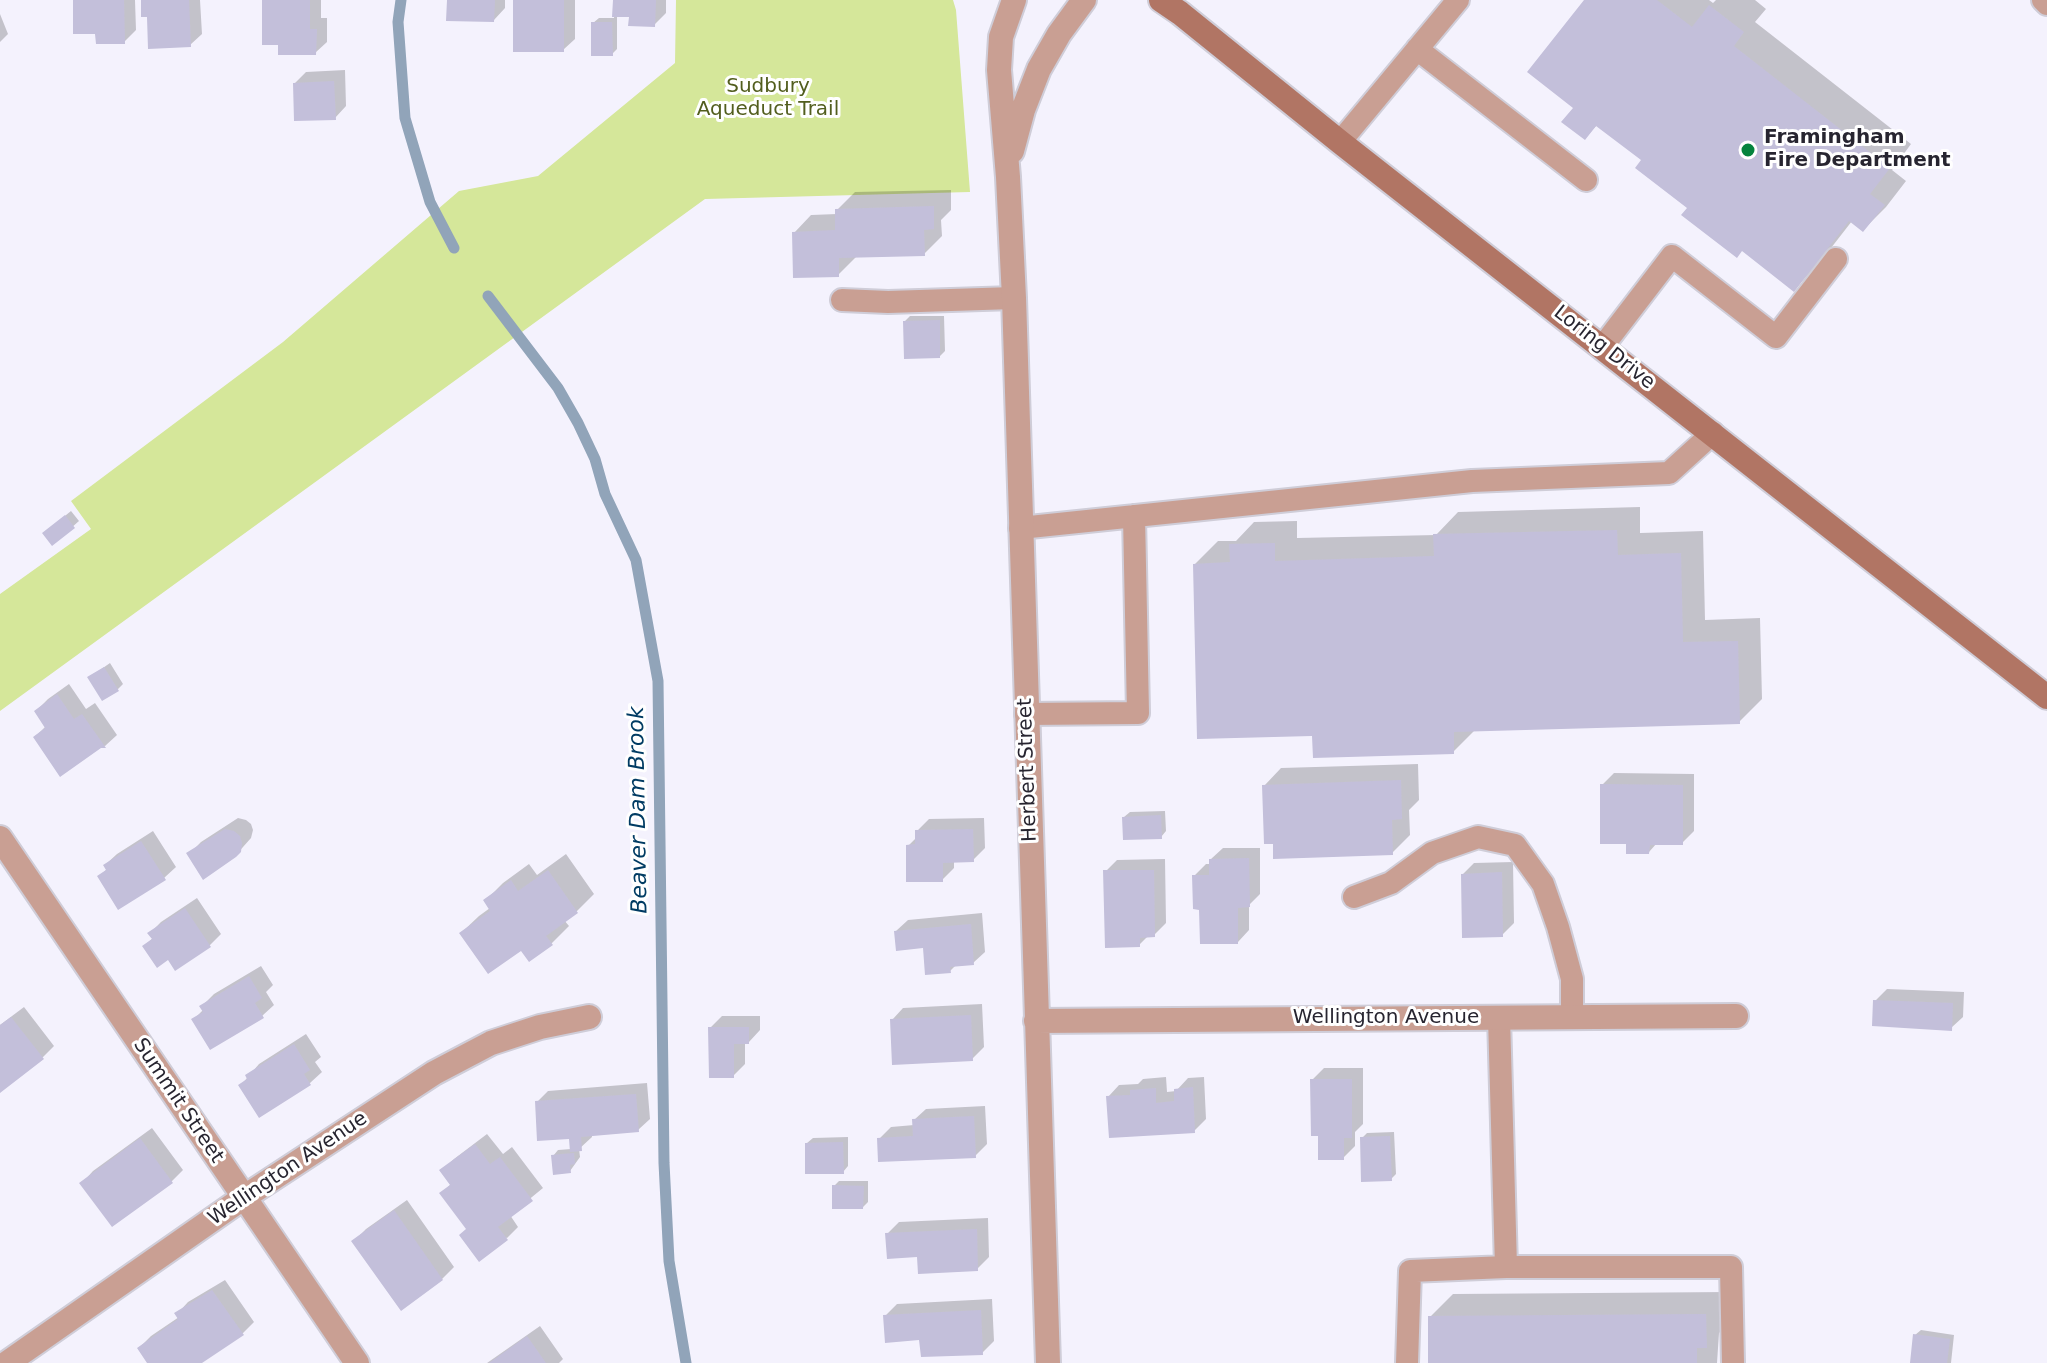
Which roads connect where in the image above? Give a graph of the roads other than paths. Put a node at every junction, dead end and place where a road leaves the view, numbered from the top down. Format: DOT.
graph roads {
  1 [pos="1014,0"];
  2 [pos="1084,0"];
  3 [pos="1161,0"];
  4 [pos="1458,0"];
  5 [pos="1417,49"];
  6 [pos="1340,142"];
  7 [pos="1008,177"];
  8 [pos="1586,180"];
  9 [pos="1836,259"];
  10 [pos="1014,298"];
  11 [pos="842,300"];
  12 [pos="1603,346"];
  13 [pos="1713,433"];
  14 [pos="1134,516"];
  15 [pos="1020,528"];
  16 [pos="2047,697"];
  17 [pos="1026,714"];
  18 [pos="0,838"];
  19 [pos="1354,897"];
  20 [pos="1736,1016"];
  21 [pos="589,1017"];
  22 [pos="1499,1017"];
  23 [pos="1572,1017"];
  24 [pos="1036,1021"];
  25 [pos="243,1198"];
  26 [pos="1506,1267"];
  27 [pos="7,1363"];
  28 [pos="357,1363"];
  29 [pos="1048,1363"];
  30 [pos="1407,1363"];
  31 [pos="1733,1363"];
  1 -- 7 [label="street, Herbert Street"];
  2 -- 7 [label="street, Herbert Street"];
  3 -- 6 [label="street, Loring Drive"];
  4 -- 5 [label="lane"];
  5 -- 6 [label="lane"];
  5 -- 8 [label="lane"];
  6 -- 12 [label="street, Loring Drive"];
  7 -- 10 [label="street, Herbert Street"];
  9 -- 12 [label="lane"];
  10 -- 11 [label="lane"];
  10 -- 15 [label="street, Herbert Street"];
  12 -- 13 [label="street, Loring Drive"];
  13 -- 14 [label="lane"];
  13 -- 16 [label="street, Loring Drive"];
  14 -- 15 [label="lane"];
  14 -- 17 [label="lane"];
  15 -- 17 [label="street, Herbert Street"];
  17 -- 24 [label="street, Herbert Street"];
  18 -- 25 [label="street, Summit Street"];
  19 -- 23 [label="lane"];
  20 -- 23 [label="street, Wellington Avenue"];
  21 -- 25 [label="street, Wellington Avenue"];
  22 -- 23 [label="street, Wellington Avenue"];
  22 -- 24 [label="street, Wellington Avenue"];
  22 -- 26 [label="lane"];
  24 -- 29 [label="street, Herbert Street"];
  25 -- 27 [label="street, Wellington Avenue"];
  25 -- 28 [label="street, Summit Street"];
  26 -- 30 [label="lane"];
  26 -- 31 [label="lane"];
}
